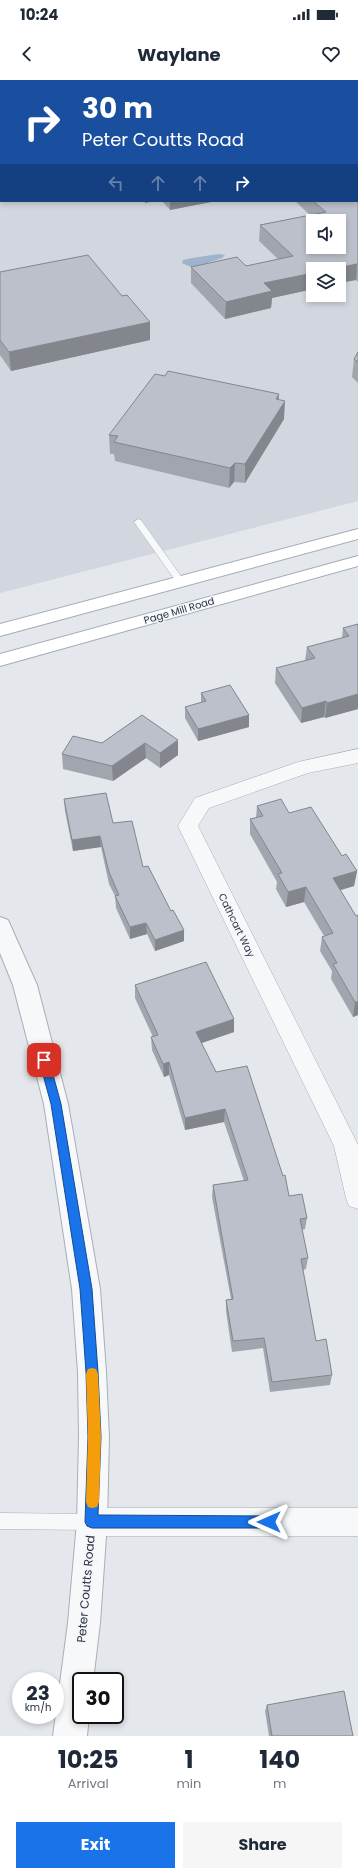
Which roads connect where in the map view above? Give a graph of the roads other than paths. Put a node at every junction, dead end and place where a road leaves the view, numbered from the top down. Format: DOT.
graph roads {
  1 [pos="138,522"];
  2 [pos="358,534"];
  3 [pos="358,560"];
  4 [pos="180,581"];
  5 [pos="0,630"];
  6 [pos="0,660"];
  7 [pos="358,756"];
  8 [pos="0,926"];
  9 [pos="358,1198"];
  10 [pos="0,1521"];
  11 [pos="92,1522"];
  12 [pos="358,1522"];
  13 [pos="70,1736"];
  1 -- 4 [label="lane"];
  2 -- 4 [label="main road"];
  3 -- 6 [label="main road, Page Mill Road"];
  4 -- 5 [label="main road"];
  7 -- 9 [label="street, Cathcart Way"];
  8 -- 11 [label="street, Peter Coutts Road"];
  10 -- 11 [label="lane"];
  11 -- 12 [label="street"];
  11 -- 13 [label="street, Peter Coutts Road"];
}
